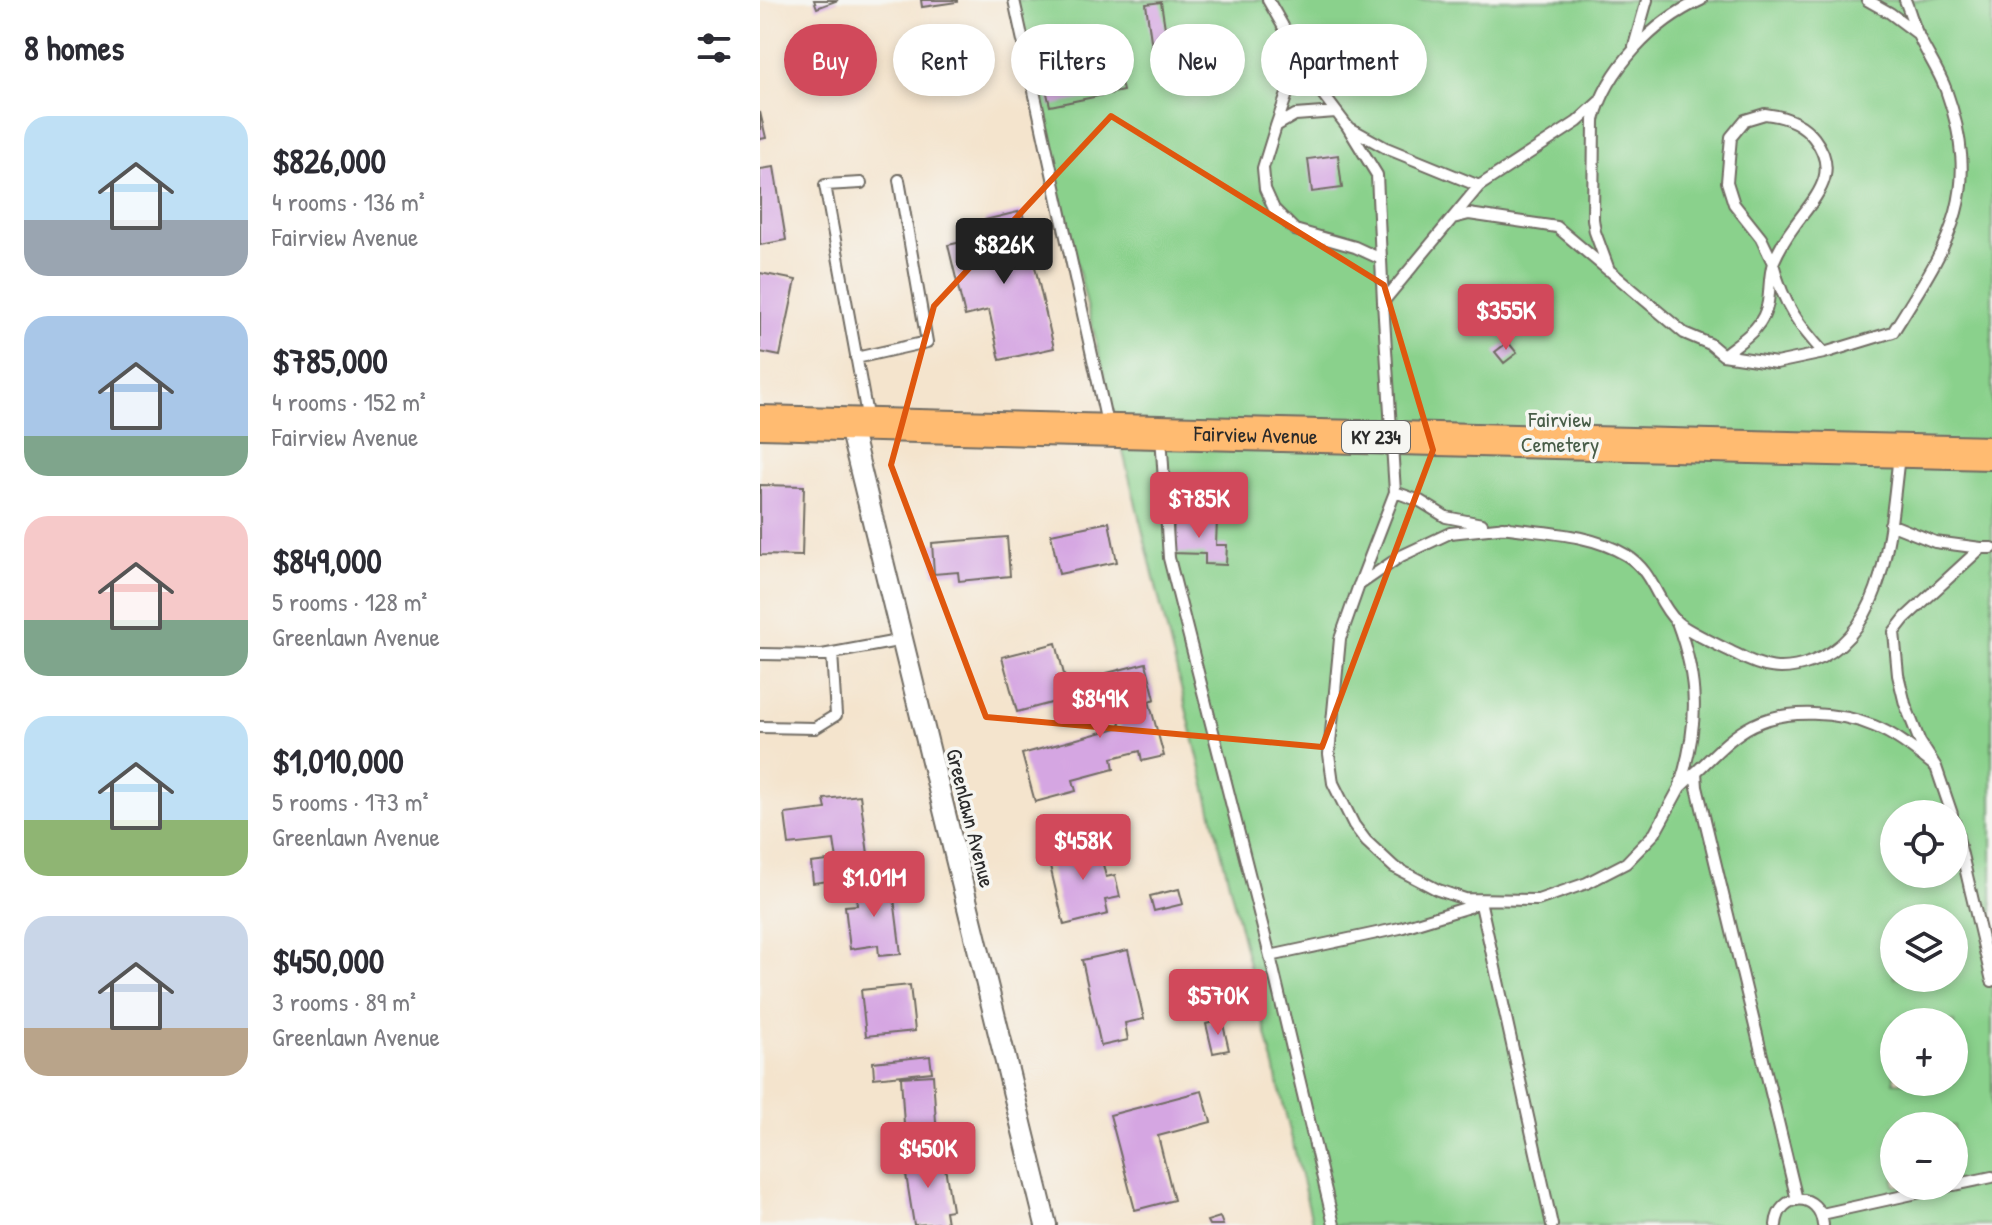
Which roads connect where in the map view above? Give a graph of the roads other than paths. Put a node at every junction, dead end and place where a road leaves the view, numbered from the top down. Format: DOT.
graph roads {
  1 [pos="1014,0"];
  2 [pos="1268,0"];
  3 [pos="1647,0"];
  4 [pos="1701,0"];
  5 [pos="1867,0"];
  6 [pos="1905,0"];
  7 [pos="1281,24"];
  8 [pos="1918,34"];
  9 [pos="1633,48"];
  10 [pos="1286,96"];
  11 [pos="1326,96"];
  12 [pos="1601,100"];
  13 [pos="1336,112"];
  14 [pos="1276,126"];
  15 [pos="1347,126"];
  16 [pos="899,180"];
  17 [pos="861,183"];
  18 [pos="1479,186"];
  19 [pos="1445,224"];
  20 [pos="1381,259"];
  21 [pos="1773,263"];
  22 [pos="1609,270"];
  23 [pos="1383,302"];
  24 [pos="1824,353"];
  25 [pos="1723,355"];
  26 [pos="856,358"];
  27 [pos="760,422"];
  28 [pos="859,423"];
  29 [pos="1109,431"];
  30 [pos="1161,433"];
  31 [pos="1390,438"];
  32 [pos="1900,452"];
  33 [pos="1992,453"];
  34 [pos="1395,492"];
  35 [pos="1890,524"];
  36 [pos="1507,527"];
  37 [pos="1986,548"];
  38 [pos="1359,585"];
  39 [pos="1677,622"];
  40 [pos="903,640"];
  41 [pos="832,653"];
  42 [pos="760,654"];
  43 [pos="760,727"];
  44 [pos="1936,767"];
  45 [pos="1696,772"];
  46 [pos="1680,787"];
  47 [pos="1947,800"];
  48 [pos="1968,880"];
  49 [pos="1480,900"];
  50 [pos="1270,956"];
  51 [pos="1992,981"];
  52 [pos="1992,1177"];
  53 [pos="1968,1182"];
  54 [pos="1797,1200"];
  55 [pos="1898,1200"];
  56 [pos="1822,1220"];
  57 [pos="1046,1225"];
  58 [pos="1334,1225"];
  59 [pos="1552,1225"];
  60 [pos="1776,1225"];
  1 -- 29 [label="lane"];
  2 -- 7 [label="lane"];
  3 -- 9 [label="lane"];
  4 -- 9 [label="lane"];
  5 -- 8 [label="lane"];
  6 -- 8 [label="lane"];
  8 -- 24 [label="lane"];
  9 -- 12 [label="lane"];
  10 -- 14 [label="lane"];
  11 -- 13 [label="lane"];
  12 -- 18 [label="lane"];
  12 -- 22 [label="lane"];
  13 -- 14 [label="lane"];
  13 -- 15 [label="lane"];
  14 -- 20 [label="lane"];
  15 -- 18 [label="lane"];
  15 -- 20 [label="lane"];
  16 -- 26 [label="lane"];
  17 -- 26 [label="lane"];
  18 -- 19 [label="lane"];
  19 -- 22 [label="lane"];
  19 -- 23 [label="lane"];
  20 -- 23 [label="lane"];
  21 -- 21 [label="lane"];
  21 -- 24 [label="lane"];
  21 -- 25 [label="lane"];
  22 -- 25 [label="lane"];
  23 -- 31 [label="lane"];
  24 -- 25 [label="lane"];
  26 -- 28 [label="lane"];
  27 -- 28 [label="main road, Fairview Avenue / KY 234"];
  28 -- 29 [label="main road, Fairview Avenue / KY 234"];
  28 -- 40 [label="street, Greenlawn Avenue"];
  29 -- 30 [label="main road, Fairview Avenue / KY 234"];
  30 -- 31 [label="main road, Fairview Avenue / KY 234"];
  30 -- 50 [label="lane"];
  31 -- 32 [label="main road, Fairview Avenue / KY 234"];
  31 -- 34 [label="lane"];
  32 -- 33 [label="main road, Fairview Avenue / KY 234"];
  32 -- 35 [label="lane"];
  34 -- 36 [label="lane"];
  34 -- 38 [label="lane"];
  35 -- 37 [label="lane"];
  35 -- 39 [label="lane"];
  36 -- 38 [label="lane"];
  36 -- 39 [label="lane"];
  37 -- 44 [label="lane"];
  38 -- 49 [label="lane"];
  39 -- 46 [label="lane"];
  40 -- 41 [label="lane"];
  40 -- 57 [label="street, Greenlawn Avenue"];
  41 -- 42 [label="lane"];
  41 -- 43 [label="lane"];
  44 -- 45 [label="lane"];
  44 -- 47 [label="lane"];
  45 -- 46 [label="lane"];
  45 -- 54 [label="lane"];
  46 -- 49 [label="lane"];
  48 -- 51 [label="lane"];
  49 -- 50 [label="lane"];
  49 -- 59 [label="lane"];
  50 -- 58 [label="lane"];
  52 -- 53 [label="lane"];
  54 -- 56 [label="lane"];
  54 -- 60 [label="lane"];
  55 -- 56 [label="lane"];
}
